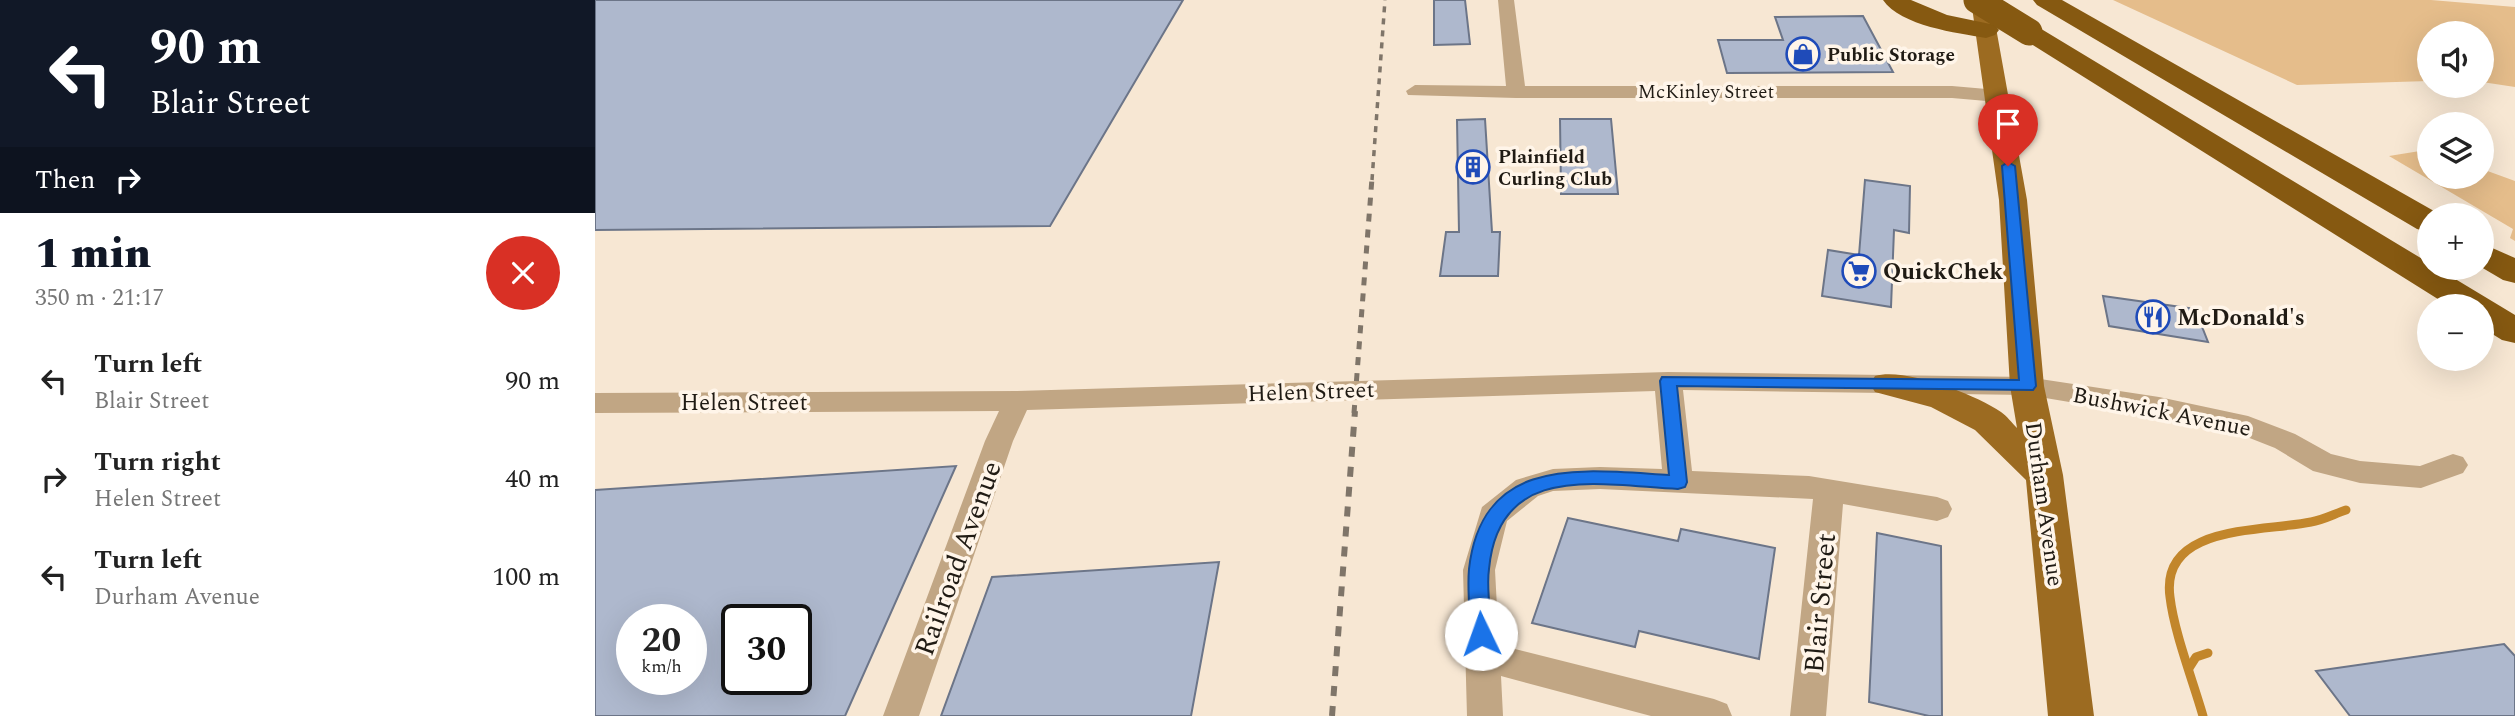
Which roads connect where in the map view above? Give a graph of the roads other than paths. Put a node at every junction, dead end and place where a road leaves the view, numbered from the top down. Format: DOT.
graph roads {
  1 [pos="1506,0"];
  2 [pos="1895,0"];
  3 [pos="1979,0"];
  4 [pos="2045,0"];
  5 [pos="1986,30"];
  6 [pos="1415,91"];
  7 [pos="1516,92"];
  8 [pos="1998,96"];
  9 [pos="2417,215"];
  10 [pos="2494,260"];
  11 [pos="2515,272"];
  12 [pos="2455,294"];
  13 [pos="2494,319"];
  14 [pos="2515,331"];
  15 [pos="1668,381"];
  16 [pos="1887,384"];
  17 [pos="2027,386"];
  18 [pos="1017,401"];
  19 [pos="595,403"];
  20 [pos="2453,465"];
  21 [pos="2044,475"];
  22 [pos="1678,482"];
  23 [pos="1829,491"];
  24 [pos="1937,509"];
  25 [pos="1482,656"];
  26 [pos="901,716"];
  27 [pos="1485,716"];
  28 [pos="1714,716"];
  29 [pos="1808,716"];
  30 [pos="2071,716"];
  1 -- 7 [label="street"];
  2 -- 5 [label="highway"];
  3 -- 5 [label="main road, Durham Avenue"];
  3 -- 12 [label="highway, bridge"];
  4 -- 9 [label="highway"];
  5 -- 8 [label="main road, Durham Avenue"];
  6 -- 7 [label="street, McKinley Street"];
  7 -- 8 [label="street, McKinley Street"];
  8 -- 17 [label="main road, Durham Avenue"];
  10 -- 11 [label="highway"];
  13 -- 14 [label="highway"];
  15 -- 16 [label="street, Helen Street"];
  15 -- 18 [label="street, Helen Street"];
  15 -- 22 [label="street"];
  16 -- 17 [label="street, Helen Street"];
  16 -- 21 [label="main road"];
  17 -- 20 [label="street, Bushwick Avenue"];
  17 -- 21 [label="main road, Durham Avenue"];
  18 -- 19 [label="street, Helen Street"];
  18 -- 26 [label="street, Railroad Avenue"];
  21 -- 30 [label="main road, Durham Avenue"];
  22 -- 23 [label="street"];
  22 -- 25 [label="street"];
  23 -- 24 [label="street"];
  23 -- 29 [label="street, Blair Street"];
  25 -- 27 [label="street"];
  25 -- 28 [label="street"];
}
